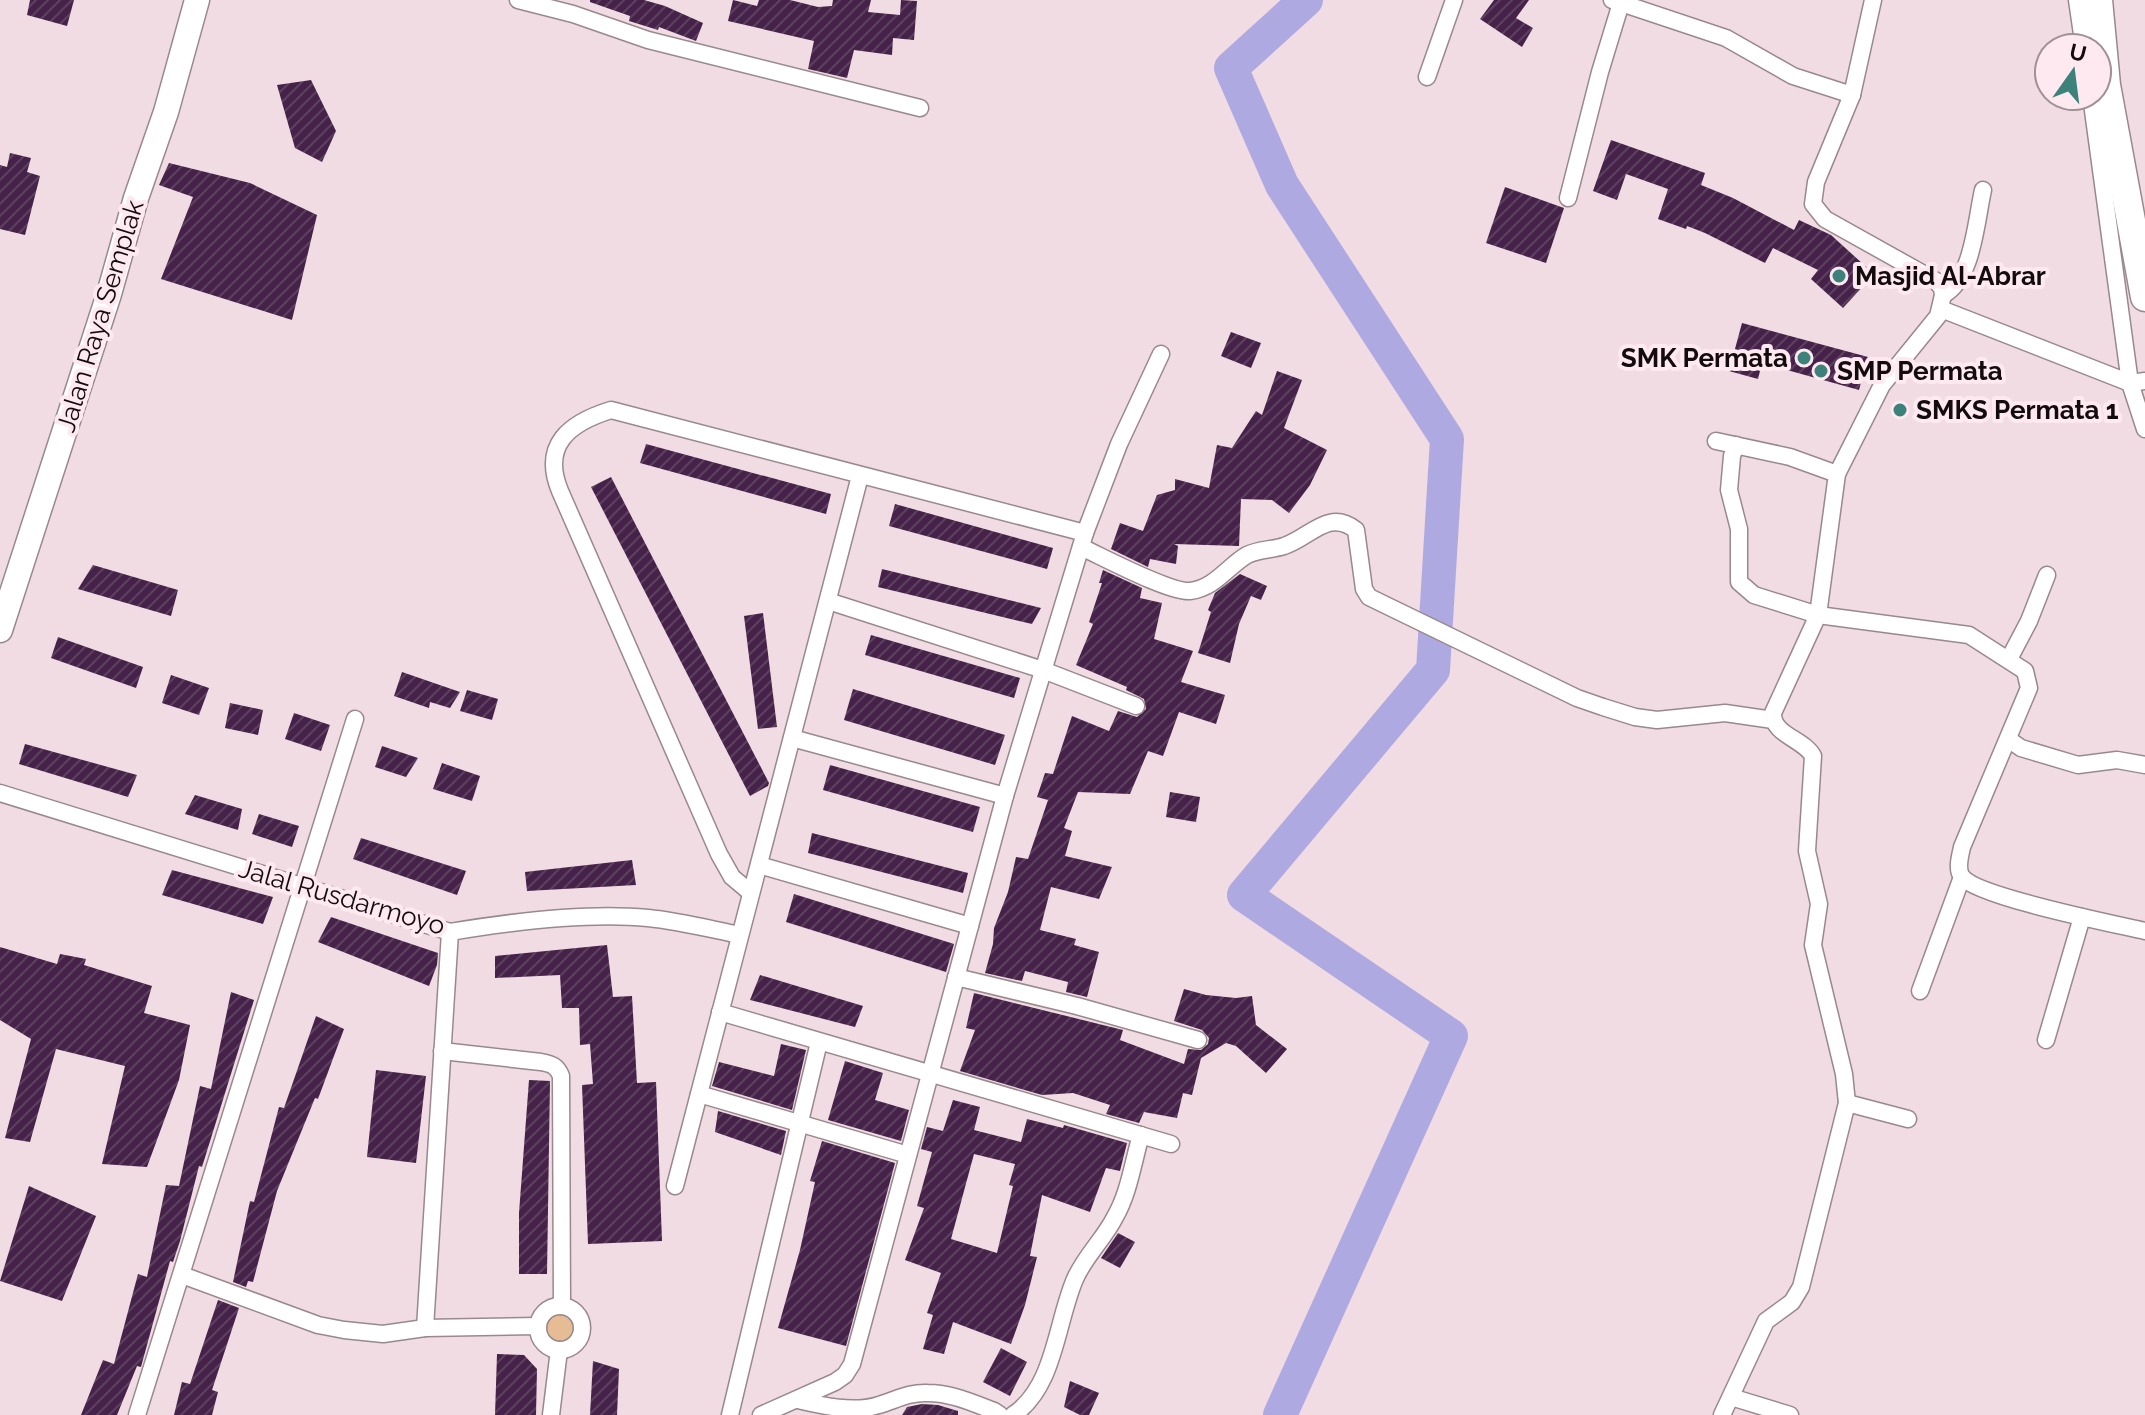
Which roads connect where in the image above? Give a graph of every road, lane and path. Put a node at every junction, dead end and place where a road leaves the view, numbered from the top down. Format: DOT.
graph roads {
  1 [pos="197,0"];
  2 [pos="518,0"];
  3 [pos="1454,0"];
  4 [pos="1873,0"];
  5 [pos="2077,0"];
  6 [pos="2098,0"];
  7 [pos="1616,2"];
  8 [pos="2082,32"];
  9 [pos="1427,77"];
  10 [pos="1852,95"];
  11 [pos="920,108"];
  12 [pos="2094,112"];
  13 [pos="1983,190"];
  14 [pos="1568,198"];
  15 [pos="2145,297"];
  16 [pos="1942,302"];
  17 [pos="1161,354"];
  18 [pos="2138,382"];
  19 [pos="2145,429"];
  20 [pos="1716,441"];
  21 [pos="1736,445"];
  22 [pos="1837,474"];
  23 [pos="860,476"];
  24 [pos="1083,540"];
  25 [pos="2047,575"];
  26 [pos="828,601"];
  27 [pos="1818,615"];
  28 [pos="0,630"];
  29 [pos="2009,659"];
  30 [pos="1043,670"];
  31 [pos="1136,706"];
  32 [pos="355,719"];
  33 [pos="1773,720"];
  34 [pos="792,738"];
  35 [pos="2008,739"];
  36 [pos="2145,765"];
  37 [pos="0,793"];
  38 [pos="1005,796"];
  39 [pos="759,865"];
  40 [pos="1962,877"];
  41 [pos="302,887"];
  42 [pos="751,893"];
  43 [pos="2082,917"];
  44 [pos="970,926"];
  45 [pos="2145,931"];
  46 [pos="450,932"];
  47 [pos="740,935"];
  48 [pos="956,977"];
  49 [pos="1920,991"];
  50 [pos="720,1012"];
  51 [pos="1198,1040"];
  52 [pos="2046,1040"];
  53 [pos="819,1042"];
  54 [pos="442,1051"];
  55 [pos="929,1074"];
  56 [pos="699,1094"];
  57 [pos="1847,1103"];
  58 [pos="1908,1119"];
  59 [pos="799,1124"];
  60 [pos="1141,1135"];
  61 [pos="1171,1144"];
  62 [pos="908,1155"];
  63 [pos="675,1186"];
  64 [pos="182,1275"];
  65 [pos="562,1306"];
  66 [pos="538,1326"];
  67 [pos="425,1328"];
  68 [pos="559,1350"];
  69 [pos="1731,1397"];
  70 [pos="798,1400"];
  71 [pos="137,1415"];
  72 [pos="551,1415"];
  73 [pos="730,1415"];
  74 [pos="761,1415"];
  75 [pos="1000,1415"];
  76 [pos="1013,1415"];
  77 [pos="1722,1415"];
  78 [pos="1790,1415"];
  1 -- 28 [label="main road, Jalan Raya Semplak"];
  2 -- 11 [label="street"];
  3 -- 9 [label="street"];
  4 -- 10 [label="street"];
  5 -- 8 [label="street"];
  6 -- 15 [label="highway"];
  7 -- 10 [label="street"];
  7 -- 14 [label="street"];
  10 -- 16 [label="street"];
  12 -- 18 [label="street"];
  13 -- 16 [label="street"];
  16 -- 18 [label="street"];
  16 -- 22 [label="street"];
  17 -- 24 [label="street"];
  18 -- 19 [label="street"];
  20 -- 21 [label="street"];
  21 -- 22 [label="street"];
  21 -- 27 [label="street"];
  22 -- 27 [label="street"];
  23 -- 24 [label="street"];
  23 -- 26 [label="street"];
  23 -- 42 [label="street"];
  24 -- 30 [label="street"];
  24 -- 33 [label="street"];
  25 -- 29 [label="street"];
  26 -- 30 [label="street"];
  26 -- 34 [label="street"];
  27 -- 29 [label="street"];
  27 -- 33 [label="street"];
  29 -- 35 [label="street"];
  30 -- 31 [label="street"];
  30 -- 38 [label="street"];
  32 -- 41 [label="street"];
  33 -- 57 [label="street"];
  34 -- 38 [label="street"];
  34 -- 39 [label="street"];
  35 -- 36 [label="street"];
  35 -- 40 [label="street"];
  37 -- 41 [label="street, Jalal Rusdarmoyo"];
  38 -- 44 [label="street"];
  39 -- 42 [label="street"];
  39 -- 44 [label="street"];
  40 -- 43 [label="street"];
  40 -- 49 [label="street"];
  41 -- 46 [label="street, Jalal Rusdarmoyo"];
  41 -- 64 [label="street"];
  42 -- 47 [label="street"];
  43 -- 45 [label="street"];
  43 -- 52 [label="street"];
  44 -- 48 [label="street"];
  46 -- 47 [label="street, Jalal Rusdarmoyo"];
  46 -- 54 [label="street"];
  47 -- 50 [label="street"];
  48 -- 51 [label="street"];
  48 -- 55 [label="street"];
  50 -- 53 [label="street"];
  50 -- 56 [label="street"];
  53 -- 55 [label="street"];
  53 -- 59 [label="street"];
  54 -- 65 [label="street"];
  54 -- 67 [label="street"];
  55 -- 60 [label="street"];
  55 -- 62 [label="street"];
  56 -- 59 [label="street"];
  56 -- 63 [label="street"];
  57 -- 58 [label="street"];
  57 -- 69 [label="street"];
  59 -- 62 [label="street"];
  59 -- 73 [label="street"];
  60 -- 61 [label="street"];
  60 -- 76 [label="street"];
  62 -- 70 [label="street"];
  64 -- 67 [label="street"];
  64 -- 71 [label="street"];
  65 -- 66 [label="street"];
  65 -- 68 [label="street"];
  66 -- 67 [label="street"];
  66 -- 68 [label="street"];
  68 -- 72 [label="street"];
  69 -- 77 [label="street"];
  69 -- 78 [label="street"];
  70 -- 74 [label="street"];
  70 -- 75 [label="street"];
}
